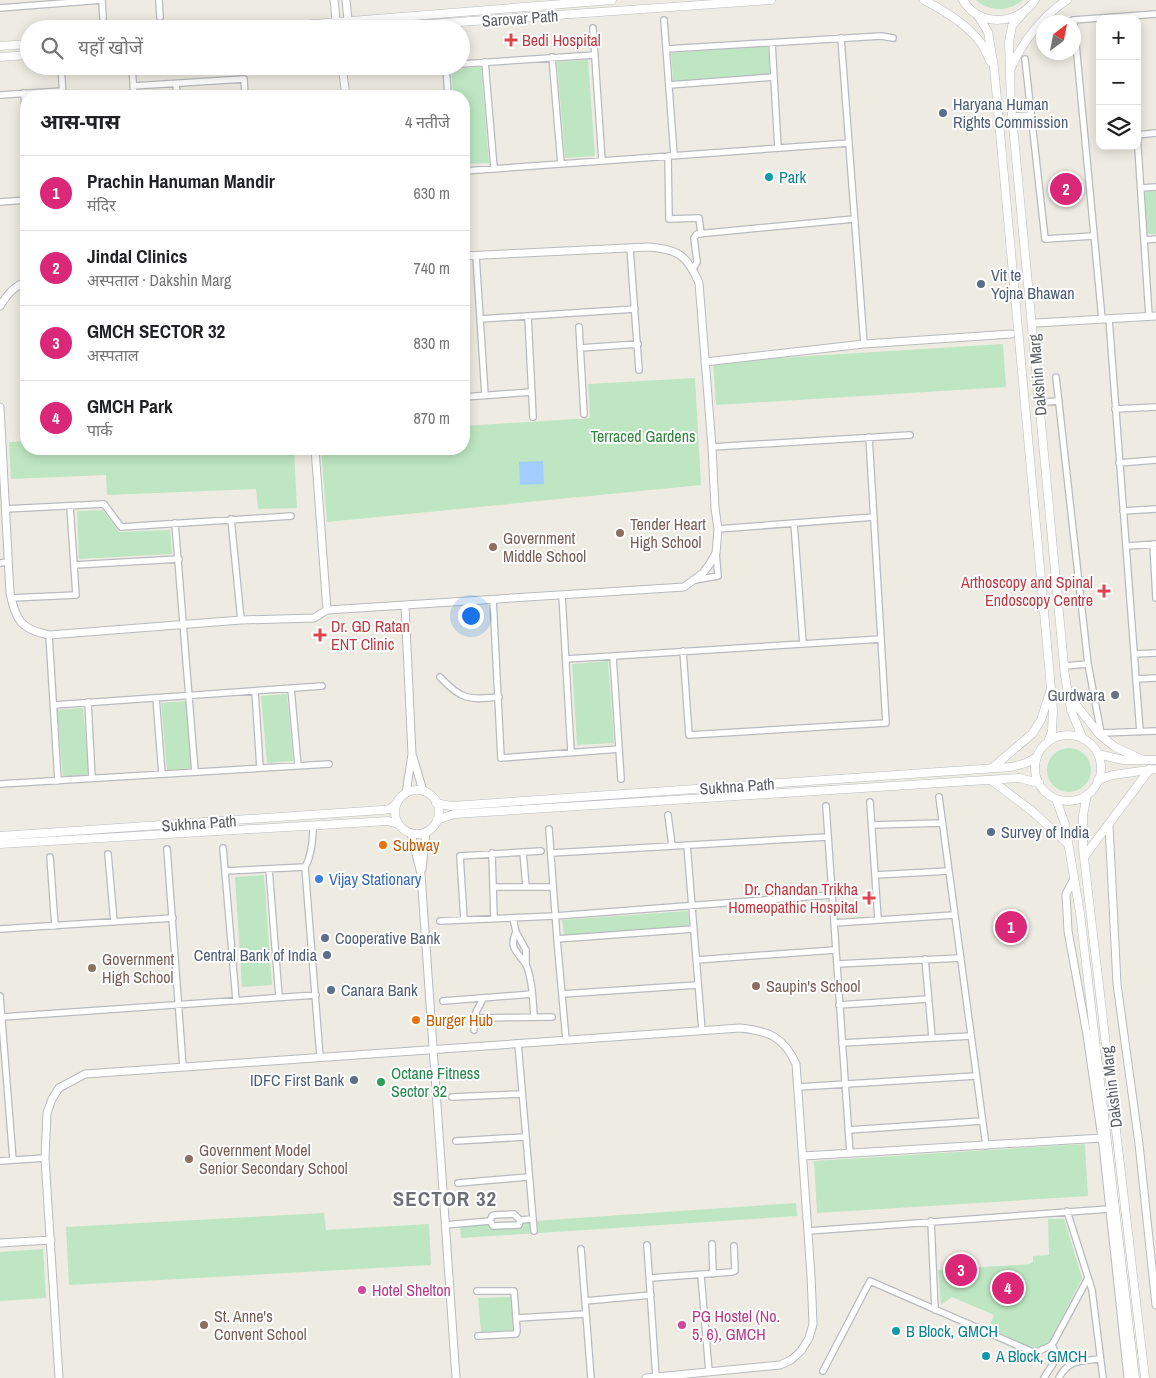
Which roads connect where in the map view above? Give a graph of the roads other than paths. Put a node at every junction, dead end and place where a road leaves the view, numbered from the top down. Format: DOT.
graph roads {
  1 [pos="9,0"];
  2 [pos="102,0"];
  3 [pos="159,0"];
  4 [pos="334,0"];
  5 [pos="346,0"];
  6 [pos="612,0"];
  7 [pos="771,0"];
  8 [pos="924,0"];
  9 [pos="962,0"];
  10 [pos="1035,0"];
  11 [pos="1067,0"];
  12 [pos="62,2"];
  13 [pos="9,7"];
  14 [pos="0,8"];
  15 [pos="1023,13"];
  16 [pos="1156,14"];
  17 [pos="978,16"];
  18 [pos="1141,16"];
  19 [pos="160,17"];
  20 [pos="103,18"];
  21 [pos="1096,19"];
  22 [pos="336,20"];
  23 [pos="348,20"];
  24 [pos="401,20"];
  25 [pos="664,20"];
  26 [pos="1081,20"];
  27 [pos="470,21"];
  28 [pos="593,28"];
  29 [pos="841,38"];
  30 [pos="893,38"];
  31 [pos="772,43"];
  32 [pos="20,45"];
  33 [pos="0,46"];
  34 [pos="666,49"];
  35 [pos="595,54"];
  36 [pos="20,56"];
  37 [pos="0,57"];
  38 [pos="552,58"];
  39 [pos="1025,59"];
  40 [pos="1077,60"];
  41 [pos="485,62"];
  42 [pos="470,63"];
  43 [pos="994,67"];
  44 [pos="1009,72"];
  45 [pos="61,75"];
  46 [pos="132,75"];
  47 [pos="343,75"];
  48 [pos="347,75"];
  49 [pos="447,75"];
  50 [pos="774,77"];
  51 [pos="176,84"];
  52 [pos="669,85"];
  53 [pos="133,86"];
  54 [pos="63,90"];
  55 [pos="133,90"];
  56 [pos="176,90"];
  57 [pos="245,90"];
  58 [pos="346,90"];
  59 [pos="346,90"];
  60 [pos="448,90"];
  61 [pos="20,93"];
  62 [pos="0,94"];
  63 [pos="1031,115"];
  64 [pos="1012,116"];
  65 [pos="1156,133"];
  66 [pos="1141,134"];
  67 [pos="849,143"];
  68 [pos="778,148"];
  69 [pos="1138,150"];
  70 [pos="671,156"];
  71 [pos="602,161"];
  72 [pos="561,164"];
  73 [pos="494,168"];
  74 [pos="470,170"];
  75 [pos="1156,187"];
  76 [pos="1141,188"];
  77 [pos="20,200"];
  78 [pos="0,202"];
  79 [pos="854,219"];
  80 [pos="701,234"];
  81 [pos="1094,236"];
  82 [pos="1156,239"];
  83 [pos="1144,240"];
  84 [pos="630,248"];
  85 [pos="470,256"];
  86 [pos="476,256"];
  87 [pos="693,270"];
  88 [pos="20,284"];
  89 [pos="1148,290"];
  90 [pos="1156,290"];
  91 [pos="0,306"];
  92 [pos="635,309"];
  93 [pos="528,316"];
  94 [pos="1153,316"];
  95 [pos="480,319"];
  96 [pos="1106,319"];
  97 [pos="1036,323"];
  98 [pos="579,327"];
  99 [pos="1011,334"];
  100 [pos="638,344"];
  101 [pos="864,344"];
  102 [pos="580,348"];
  103 [pos="705,362"];
  104 [pos="640,370"];
  105 [pos="1056,377"];
  106 [pos="532,392"];
  107 [pos="485,395"];
  108 [pos="470,396"];
  109 [pos="1059,401"];
  110 [pos="1044,402"];
  111 [pos="1156,406"];
  112 [pos="0,407"];
  113 [pos="1115,409"];
  114 [pos="584,414"];
  115 [pos="533,417"];
  116 [pos="910,435"];
  117 [pos="869,437"];
  118 [pos="712,447"];
  119 [pos="315,455"];
  120 [pos="1156,460"];
  121 [pos="1119,463"];
  122 [pos="2,473"];
  123 [pos="70,506"];
  124 [pos="1156,509"];
  125 [pos="5,510"];
  126 [pos="1123,511"];
  127 [pos="291,516"];
  128 [pos="874,517"];
  129 [pos="232,519"];
  130 [pos="175,523"];
  131 [pos="794,523"];
  132 [pos="718,529"];
  133 [pos="1154,544"];
  134 [pos="1127,546"];
  135 [pos="716,553"];
  136 [pos="179,559"];
  137 [pos="8,562"];
  138 [pos="0,563"];
  139 [pos="74,566"];
  140 [pos="1155,577"];
  141 [pos="695,580"];
  142 [pos="562,595"];
  143 [pos="11,598"];
  144 [pos="1156,598"];
  145 [pos="493,599"];
  146 [pos="405,604"];
  147 [pos="326,610"];
  148 [pos="240,620"];
  149 [pos="184,624"];
  150 [pos="49,635"];
  151 [pos="882,639"];
  152 [pos="803,644"];
  153 [pos="683,651"];
  154 [pos="1156,653"];
  155 [pos="1134,654"];
  156 [pos="613,656"];
  157 [pos="566,659"];
  158 [pos="1088,664"];
  159 [pos="1064,666"];
  160 [pos="440,677"];
  161 [pos="1156,678"];
  162 [pos="1136,680"];
  163 [pos="322,686"];
  164 [pos="291,688"];
  165 [pos="1052,689"];
  166 [pos="255,691"];
  167 [pos="1068,694"];
  168 [pos="190,695"];
  169 [pos="499,697"];
  170 [pos="156,698"];
  171 [pos="88,702"];
  172 [pos="54,704"];
  173 [pos="1156,731"];
  174 [pos="1140,732"];
  175 [pos="1083,739"];
  176 [pos="1048,742"];
  177 [pos="619,749"];
  178 [pos="571,752"];
  179 [pos="412,754"];
  180 [pos="1098,754"];
  181 [pos="1037,757"];
  182 [pos="1143,760"];
  183 [pos="1156,760"];
  184 [pos="329,764"];
  185 [pos="298,766"];
  186 [pos="260,768"];
  187 [pos="992,768"];
  188 [pos="1153,769"];
  189 [pos="195,772"];
  190 [pos="162,774"];
  191 [pos="92,778"];
  192 [pos="622,779"];
  193 [pos="58,780"];
  194 [pos="991,780"];
  195 [pos="1098,780"];
  196 [pos="1039,783"];
  197 [pos="0,784"];
  198 [pos="423,792"];
  199 [pos="406,793"];
  200 [pos="1086,796"];
  201 [pos="938,797"];
  202 [pos="1056,799"];
  203 [pos="870,802"];
  204 [pos="397,803"];
  205 [pos="436,803"];
  206 [pos="826,806"];
  207 [pos="668,815"];
  208 [pos="437,820"];
  209 [pos="942,823"];
  210 [pos="398,824"];
  211 [pos="313,825"];
  212 [pos="872,825"];
  213 [pos="1109,826"];
  214 [pos="550,828"];
  215 [pos="426,832"];
  216 [pos="411,834"];
  217 [pos="0,836"];
  218 [pos="827,837"];
  219 [pos="0,844"];
  220 [pos="1068,844"];
  221 [pos="687,845"];
  222 [pos="672,846"];
  223 [pos="223,848"];
  224 [pos="167,849"];
  225 [pos="541,851"];
  226 [pos="524,852"];
  227 [pos="492,853"];
  228 [pos="552,853"];
  229 [pos="108,854"];
  230 [pos="50,857"];
  231 [pos="1084,857"];
  232 [pos="306,868"];
  233 [pos="269,869"];
  234 [pos="225,871"];
  235 [pos="949,871"];
  236 [pos="421,874"];
  237 [pos="875,875"];
  238 [pos="1074,879"];
  239 [pos="493,887"];
  240 [pos="526,887"];
  241 [pos="553,887"];
  242 [pos="831,895"];
  243 [pos="691,906"];
  244 [pos="954,915"];
  245 [pos="555,916"];
  246 [pos="173,918"];
  247 [pos="494,918"];
  248 [pos="513,918"];
  249 [pos="878,919"];
  250 [pos="464,920"];
  251 [pos="440,921"];
  252 [pos="114,922"];
  253 [pos="834,923"];
  254 [pos="55,926"];
  255 [pos="0,929"];
  256 [pos="693,929"];
  257 [pos="516,932"];
  258 [pos="557,939"];
  259 [pos="835,950"];
  260 [pos="961,958"];
  261 [pos="925,959"];
  262 [pos="696,960"];
  263 [pos="526,964"];
  264 [pos="837,964"];
  265 [pos="698,985"];
  266 [pos="532,994"];
  267 [pos="562,994"];
  268 [pos="316,995"];
  269 [pos="0,996"];
  270 [pos="279,997"];
  271 [pos="483,999"];
  272 [pos="928,999"];
  273 [pos="236,1000"];
  274 [pos="443,1001"];
  275 [pos="178,1004"];
  276 [pos="840,1005"];
  277 [pos="552,1016"];
  278 [pos="2,1017"];
  279 [pos="534,1017"];
  280 [pos="475,1018"];
  281 [pos="474,1030"];
  282 [pos="702,1031"];
  283 [pos="971,1036"];
  284 [pos="932,1037"];
  285 [pos="566,1040"];
  286 [pos="518,1043"];
  287 [pos="842,1043"];
  288 [pos="433,1049"];
  289 [pos="2,1053"];
  290 [pos="320,1057"];
  291 [pos="183,1067"];
  292 [pos="976,1076"];
  293 [pos="845,1084"];
  294 [pos="798,1087"];
  295 [pos="522,1094"];
  296 [pos="452,1097"];
  297 [pos="982,1121"];
  298 [pos="848,1130"];
  299 [pos="526,1137"];
  300 [pos="1102,1138"];
  301 [pos="456,1140"];
  302 [pos="986,1146"];
  303 [pos="850,1153"];
  304 [pos="803,1156"];
  305 [pos="46,1158"];
  306 [pos="13,1160"];
  307 [pos="0,1161"];
  308 [pos="528,1177"];
  309 [pos="458,1183"];
  310 [pos="1109,1209"];
  311 [pos="1067,1211"];
  312 [pos="532,1219"];
  313 [pos="520,1220"];
  314 [pos="490,1222"];
  315 [pos="931,1222"];
  316 [pos="445,1225"];
  317 [pos="534,1231"];
  318 [pos="808,1231"];
  319 [pos="51,1240"];
  320 [pos="0,1243"];
  321 [pos="712,1244"];
  322 [pos="647,1245"];
  323 [pos="734,1246"];
  324 [pos="581,1249"];
  325 [pos="713,1274"];
  326 [pos="701,1275"];
  327 [pos="650,1278"];
  328 [pos="1088,1278"];
  329 [pos="476,1292"];
  330 [pos="651,1295"];
  331 [pos="585,1300"];
  332 [pos="1156,1305"];
  333 [pos="935,1310"];
  334 [pos="586,1314"];
  335 [pos="517,1318"];
  336 [pos="478,1336"];
  337 [pos="1052,1345"];
  338 [pos="1100,1359"];
  339 [pos="823,1371"];
  340 [pos="709,1372"];
  341 [pos="656,1377"];
  342 [pos="59,1378"];
  343 [pos="456,1378"];
  344 [pos="590,1378"];
  345 [pos="646,1378"];
  346 [pos="1044,1378"];
  347 [pos="1060,1378"];
  348 [pos="1103,1378"];
  349 [pos="1128,1378"];
  350 [pos="1135,1378"];
  351 [pos="1145,1378"];
  1 -- 13 [label="street"];
  2 -- 12 [label="street"];
  2 -- 20 [label="street"];
  3 -- 19 [label="street"];
  4 -- 22 [label="street"];
  5 -- 23 [label="street"];
  6 -- 24 [label="main road, Sarovar Path"];
  7 -- 27 [label="main road, Sarovar Path"];
  8 -- 43 [label="main road"];
  9 -- 17 [label="main road, Dakshin Marg"];
  10 -- 15 [label="main road, Dakshin Marg"];
  11 -- 44 [label="main road"];
  12 -- 13 [label="street"];
  13 -- 14 [label="street"];
  15 -- 17 [label="main road"];
  15 -- 44 [label="main road, Dakshin Marg"];
  16 -- 18 [label="street"];
  17 -- 43 [label="main road, Dakshin Marg"];
  21 -- 26 [label="street"];
  25 -- 34 [label="street"];
  28 -- 35 [label="street"];
  29 -- 30 [label="street"];
  29 -- 31 [label="street"];
  29 -- 67 [label="street"];
  31 -- 34 [label="street"];
  31 -- 50 [label="street"];
  32 -- 33 [label="main road"];
  34 -- 52 [label="street"];
  35 -- 38 [label="street"];
  35 -- 71 [label="street"];
  36 -- 37 [label="main road"];
  38 -- 41 [label="street"];
  38 -- 72 [label="street"];
  39 -- 63 [label="street"];
  40 -- 81 [label="street"];
  41 -- 42 [label="street"];
  41 -- 73 [label="street"];
  43 -- 165 [label="main road, Dakshin Marg"];
  44 -- 64 [label="main road, Dakshin Marg"];
  45 -- 54 [label="street"];
  46 -- 53 [label="street"];
  47 -- 58 [label="street"];
  48 -- 59 [label="street"];
  49 -- 60 [label="street"];
  50 -- 52 [label="street"];
  50 -- 68 [label="street"];
  51 -- 53 [label="street"];
  51 -- 56 [label="street"];
  51 -- 57 [label="street"];
  52 -- 70 [label="street"];
  53 -- 55 [label="street"];
  61 -- 62 [label="street"];
  63 -- 64 [label="street"];
  63 -- 81 [label="street"];
  64 -- 159 [label="main road, Dakshin Marg"];
  65 -- 66 [label="street"];
  67 -- 68 [label="street"];
  67 -- 79 [label="street"];
  68 -- 70 [label="street"];
  69 -- 76 [label="street"];
  70 -- 71 [label="street"];
  70 -- 80 [label="street"];
  71 -- 72 [label="street"];
  72 -- 73 [label="street"];
  73 -- 74 [label="street"];
  75 -- 76 [label="street"];
  76 -- 83 [label="street"];
  77 -- 78 [label="street"];
  79 -- 80 [label="street"];
  79 -- 101 [label="street"];
  80 -- 87 [label="street"];
  81 -- 96 [label="street"];
  82 -- 83 [label="street"];
  83 -- 89 [label="street"];
  84 -- 86 [label="street"];
  84 -- 87 [label="street"];
  84 -- 92 [label="street"];
  85 -- 86 [label="street"];
  86 -- 95 [label="street"];
  87 -- 103 [label="street"];
  88 -- 91 [label="street"];
  89 -- 90 [label="street"];
  89 -- 94 [label="street"];
  92 -- 93 [label="street"];
  92 -- 100 [label="street"];
  93 -- 95 [label="street"];
  93 -- 106 [label="street"];
  94 -- 96 [label="street"];
  95 -- 107 [label="street"];
  96 -- 97 [label="street"];
  96 -- 113 [label="street"];
  98 -- 102 [label="street"];
  99 -- 101 [label="street"];
  100 -- 102 [label="street"];
  100 -- 104 [label="street"];
  101 -- 103 [label="street"];
  102 -- 114 [label="street"];
  103 -- 118 [label="street"];
  105 -- 109 [label="street"];
  106 -- 107 [label="street"];
  106 -- 115 [label="street"];
  107 -- 108 [label="street"];
  109 -- 110 [label="street"];
  109 -- 158 [label="street"];
  111 -- 113 [label="street"];
  112 -- 122 [label="street"];
  113 -- 121 [label="street"];
  116 -- 117 [label="street"];
  117 -- 118 [label="street"];
  117 -- 128 [label="street"];
  118 -- 132 [label="street"];
  119 -- 147 [label="street"];
  120 -- 121 [label="street"];
  121 -- 126 [label="street"];
  122 -- 125 [label="street"];
  123 -- 125 [label="street"];
  123 -- 130 [label="street"];
  123 -- 139 [label="street"];
  124 -- 126 [label="street"];
  125 -- 137 [label="street"];
  126 -- 134 [label="street"];
  127 -- 129 [label="street"];
  128 -- 131 [label="street"];
  128 -- 151 [label="street"];
  129 -- 130 [label="street"];
  129 -- 148 [label="street"];
  130 -- 136 [label="street"];
  131 -- 132 [label="street"];
  131 -- 152 [label="street"];
  132 -- 135 [label="street"];
  133 -- 134 [label="street"];
  133 -- 140 [label="street"];
  134 -- 155 [label="street"];
  135 -- 141 [label="street"];
  135 -- 141 [label="street"];
  136 -- 139 [label="street"];
  136 -- 149 [label="street"];
  137 -- 138 [label="street"];
  137 -- 143 [label="street"];
  139 -- 143 [label="street"];
  140 -- 144 [label="street"];
  141 -- 142 [label="street"];
  142 -- 145 [label="street"];
  142 -- 157 [label="street"];
  143 -- 150 [label="street"];
  145 -- 146 [label="street"];
  145 -- 169 [label="street"];
  146 -- 147 [label="street"];
  146 -- 179 [label="street"];
  147 -- 148 [label="street"];
  148 -- 149 [label="street"];
  149 -- 150 [label="street"];
  149 -- 168 [label="street"];
  150 -- 172 [label="street"];
  151 -- 152 [label="street"];
  151 -- 153 [label="street"];
  152 -- 153 [label="street"];
  153 -- 156 [label="street"];
  154 -- 155 [label="street"];
  155 -- 162 [label="street"];
  156 -- 157 [label="street"];
  156 -- 177 [label="street"];
  157 -- 178 [label="street"];
  158 -- 159 [label="street"];
  158 -- 174 [label="street"];
  159 -- 167 [label="main road, Dakshin Marg"];
  160 -- 169 [label="street"];
  161 -- 162 [label="street"];
  162 -- 174 [label="street"];
  163 -- 164 [label="street"];
  164 -- 166 [label="street"];
  164 -- 185 [label="street"];
  165 -- 176 [label="main road, Dakshin Marg"];
  165 -- 187 [label="main road"];
  166 -- 168 [label="street"];
  166 -- 186 [label="street"];
  167 -- 175 [label="main road, Dakshin Marg"];
  167 -- 182 [label="main road"];
  168 -- 170 [label="street"];
  168 -- 189 [label="street"];
  169 -- 178 [label="street"];
  170 -- 171 [label="street"];
  170 -- 190 [label="street"];
  171 -- 172 [label="street"];
  171 -- 191 [label="street"];
  172 -- 193 [label="street"];
  173 -- 174 [label="street"];
  175 -- 176 [label="main road"];
  175 -- 180 [label="main road"];
  176 -- 181 [label="main road"];
  177 -- 178 [label="street"];
  177 -- 192 [label="street"];
  179 -- 198 [label="street"];
  179 -- 199 [label="street"];
  180 -- 182 [label="main road"];
  180 -- 195 [label="main road"];
  181 -- 187 [label="main road, Sukhna Path"];
  181 -- 196 [label="main road"];
  182 -- 183 [label="main road"];
  184 -- 185 [label="street"];
  185 -- 186 [label="street"];
  186 -- 189 [label="street"];
  187 -- 205 [label="main road, Sukhna Path"];
  188 -- 195 [label="main road"];
  188 -- 213 [label="main road"];
  189 -- 190 [label="street"];
  190 -- 191 [label="street"];
  191 -- 193 [label="street"];
  193 -- 197 [label="street"];
  194 -- 196 [label="main road, Sukhna Path"];
  194 -- 208 [label="main road, Sukhna Path"];
  194 -- 220 [label="main road"];
  195 -- 200 [label="main road"];
  196 -- 202 [label="main road"];
  198 -- 199 [label="main road"];
  198 -- 205 [label="main road"];
  199 -- 204 [label="main road"];
  200 -- 202 [label="main road"];
  200 -- 231 [label="main road, Dakshin Marg"];
  201 -- 209 [label="street"];
  202 -- 220 [label="main road, Dakshin Marg"];
  203 -- 212 [label="street"];
  204 -- 210 [label="main road"];
  204 -- 217 [label="main road, Sukhna Path"];
  205 -- 208 [label="main road"];
  206 -- 218 [label="street"];
  207 -- 222 [label="street"];
  208 -- 215 [label="main road"];
  209 -- 212 [label="street"];
  209 -- 235 [label="street"];
  210 -- 211 [label="main road, Sukhna Path"];
  210 -- 216 [label="main road"];
  211 -- 219 [label="main road, Sukhna Path"];
  211 -- 232 [label="street"];
  212 -- 237 [label="street"];
  213 -- 231 [label="main road"];
  213 -- 332 [label="street"];
  214 -- 228 [label="street"];
  215 -- 216 [label="main road"];
  215 -- 236 [label="street"];
  216 -- 236 [label="street"];
  218 -- 221 [label="street"];
  218 -- 242 [label="street"];
  220 -- 238 [label="main road, Dakshin Marg"];
  221 -- 222 [label="street"];
  221 -- 243 [label="street"];
  222 -- 228 [label="street"];
  223 -- 234 [label="street"];
  224 -- 246 [label="street"];
  225 -- 226 [label="street"];
  226 -- 227 [label="street"];
  226 -- 240 [label="street"];
  227 -- 239 [label="street"];
  227 -- 250 [label="street"];
  228 -- 241 [label="street"];
  229 -- 252 [label="street"];
  230 -- 254 [label="street"];
  231 -- 351 [label="main road, Dakshin Marg"];
  232 -- 233 [label="street"];
  232 -- 268 [label="street"];
  233 -- 234 [label="street"];
  233 -- 270 [label="street"];
  234 -- 273 [label="street"];
  235 -- 237 [label="street"];
  235 -- 244 [label="street"];
  236 -- 288 [label="street"];
  237 -- 249 [label="street"];
  238 -- 300 [label="street"];
  238 -- 350 [label="main road, Dakshin Marg"];
  239 -- 240 [label="street"];
  239 -- 247 [label="street"];
  240 -- 241 [label="street"];
  241 -- 245 [label="street"];
  242 -- 243 [label="street"];
  242 -- 253 [label="street"];
  243 -- 245 [label="street"];
  243 -- 256 [label="street"];
  244 -- 249 [label="street"];
  244 -- 260 [label="street"];
  245 -- 248 [label="street"];
  245 -- 258 [label="street"];
  246 -- 252 [label="street"];
  246 -- 275 [label="street"];
  247 -- 248 [label="street"];
  247 -- 250 [label="street"];
  248 -- 257 [label="street"];
  249 -- 253 [label="street"];
  250 -- 251 [label="street"];
  252 -- 254 [label="street"];
  253 -- 259 [label="street"];
  254 -- 255 [label="street"];
  256 -- 258 [label="street"];
  256 -- 262 [label="street"];
  257 -- 263 [label="street"];
  257 -- 263 [label="street"];
  258 -- 267 [label="street"];
  259 -- 262 [label="street"];
  259 -- 264 [label="street"];
  260 -- 261 [label="street"];
  260 -- 283 [label="street"];
  261 -- 264 [label="street"];
  261 -- 272 [label="street"];
  262 -- 265 [label="street"];
  263 -- 266 [label="street"];
  264 -- 276 [label="street"];
  265 -- 267 [label="street"];
  265 -- 282 [label="street"];
  266 -- 271 [label="street"];
  266 -- 279 [label="street"];
  267 -- 285 [label="street"];
  268 -- 270 [label="street"];
  268 -- 290 [label="street"];
  269 -- 278 [label="street"];
  270 -- 273 [label="street"];
  271 -- 274 [label="street"];
  271 -- 280 [label="street"];
  272 -- 276 [label="street"];
  272 -- 284 [label="street"];
  273 -- 275 [label="street"];
  275 -- 278 [label="street"];
  275 -- 291 [label="street"];
  276 -- 287 [label="street"];
  277 -- 279 [label="street"];
  278 -- 289 [label="street"];
  279 -- 280 [label="street"];
  280 -- 281 [label="street"];
  282 -- 285 [label="street"];
  282 -- 294 [label="street"];
  283 -- 284 [label="street"];
  283 -- 292 [label="street"];
  284 -- 287 [label="street"];
  285 -- 286 [label="street"];
  286 -- 288 [label="street"];
  286 -- 295 [label="street"];
  287 -- 293 [label="street"];
  288 -- 290 [label="street"];
  288 -- 316 [label="street"];
  289 -- 306 [label="street"];
  290 -- 291 [label="street"];
  291 -- 305 [label="street"];
  292 -- 293 [label="street"];
  292 -- 297 [label="street"];
  293 -- 294 [label="street"];
  293 -- 298 [label="street"];
  294 -- 304 [label="street"];
  295 -- 296 [label="street"];
  295 -- 299 [label="street"];
  297 -- 298 [label="street"];
  297 -- 302 [label="street"];
  298 -- 303 [label="street"];
  299 -- 301 [label="street"];
  299 -- 308 [label="street"];
  300 -- 302 [label="street"];
  300 -- 310 [label="street"];
  302 -- 303 [label="street"];
  303 -- 304 [label="street"];
  304 -- 318 [label="street"];
  305 -- 306 [label="street"];
  305 -- 319 [label="street"];
  306 -- 307 [label="street"];
  308 -- 309 [label="street"];
  308 -- 312 [label="street"];
  310 -- 311 [label="street"];
  310 -- 349 [label="street"];
  311 -- 315 [label="street"];
  311 -- 328 [label="street"];
  312 -- 313 [label="street"];
  312 -- 317 [label="street"];
  313 -- 314 [label="street"];
  313 -- 314 [label="street"];
  314 -- 316 [label="street"];
  315 -- 318 [label="street"];
  315 -- 333 [label="street"];
  316 -- 343 [label="street"];
  318 -- 340 [label="street"];
  319 -- 320 [label="street"];
  319 -- 342 [label="street"];
  321 -- 325 [label="street"];
  322 -- 327 [label="street"];
  323 -- 325 [label="street"];
  324 -- 331 [label="street"];
  325 -- 326 [label="street"];
  326 -- 327 [label="street"];
  326 -- 340 [label="street"];
  327 -- 330 [label="street"];
  328 -- 337 [label="street"];
  328 -- 338 [label="street"];
  329 -- 335 [label="street"];
  330 -- 331 [label="street"];
  330 -- 341 [label="street"];
  331 -- 334 [label="street"];
  333 -- 337 [label="street"];
  333 -- 339 [label="street"];
  334 -- 335 [label="street"];
  334 -- 344 [label="street"];
  335 -- 336 [label="street"];
  337 -- 346 [label="street"];
  338 -- 347 [label="street"];
  338 -- 348 [label="street"];
  340 -- 341 [label="street"];
  341 -- 345 [label="street"];
}
